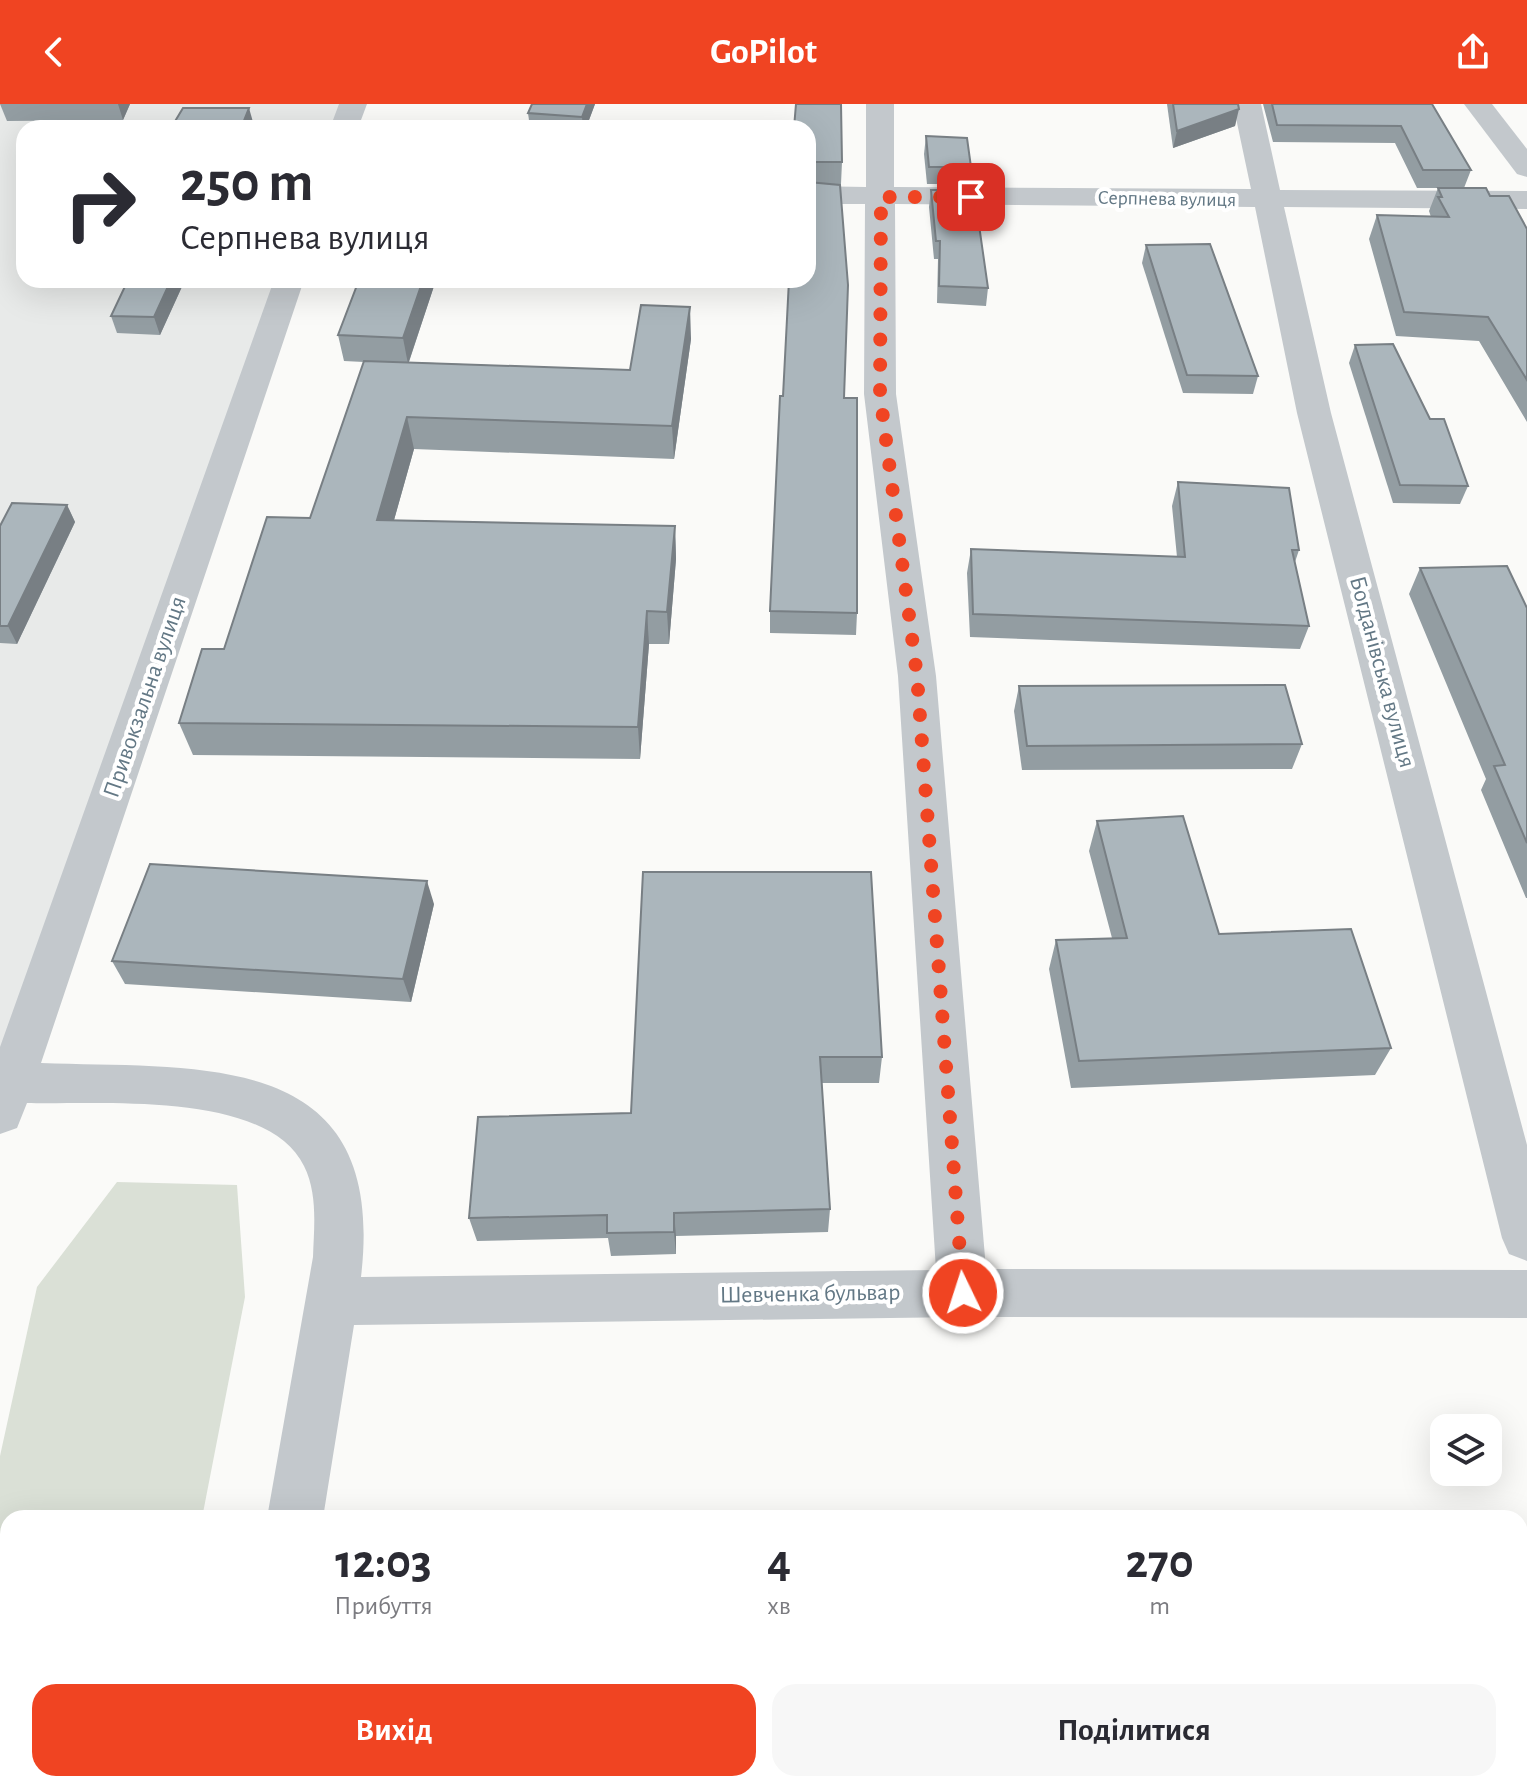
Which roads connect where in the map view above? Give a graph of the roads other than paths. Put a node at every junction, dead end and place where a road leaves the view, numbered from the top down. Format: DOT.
graph roads {
  1 [pos="880,104"];
  2 [pos="1247,104"];
  3 [pos="1478,104"];
  4 [pos="1527,168"];
  5 [pos="816,195"];
  6 [pos="881,197"];
  7 [pos="1270,200"];
  8 [pos="1527,200"];
  9 [pos="286,288"];
  10 [pos="5,1098"];
  11 [pos="1527,1238"];
  12 [pos="963,1293"];
  13 [pos="1527,1294"];
  14 [pos="332,1301"];
  15 [pos="296,1510"];
  1 -- 6 [label="street"];
  2 -- 7 [label="street, Богданівська вулиця"];
  3 -- 4 [label="street"];
  5 -- 6 [label="street, Серпнева вулиця"];
  6 -- 7 [label="street, Серпнева вулиця"];
  6 -- 12 [label="street"];
  7 -- 8 [label="street, Серпнева вулиця"];
  7 -- 11 [label="street, Богданівська вулиця"];
  9 -- 10 [label="street, Привокзальна вулиця"];
  10 -- 14 [label="street"];
  12 -- 13 [label="street, Шевченка бульвар"];
  12 -- 14 [label="street, Шевченка бульвар"];
  14 -- 15 [label="street"];
}
